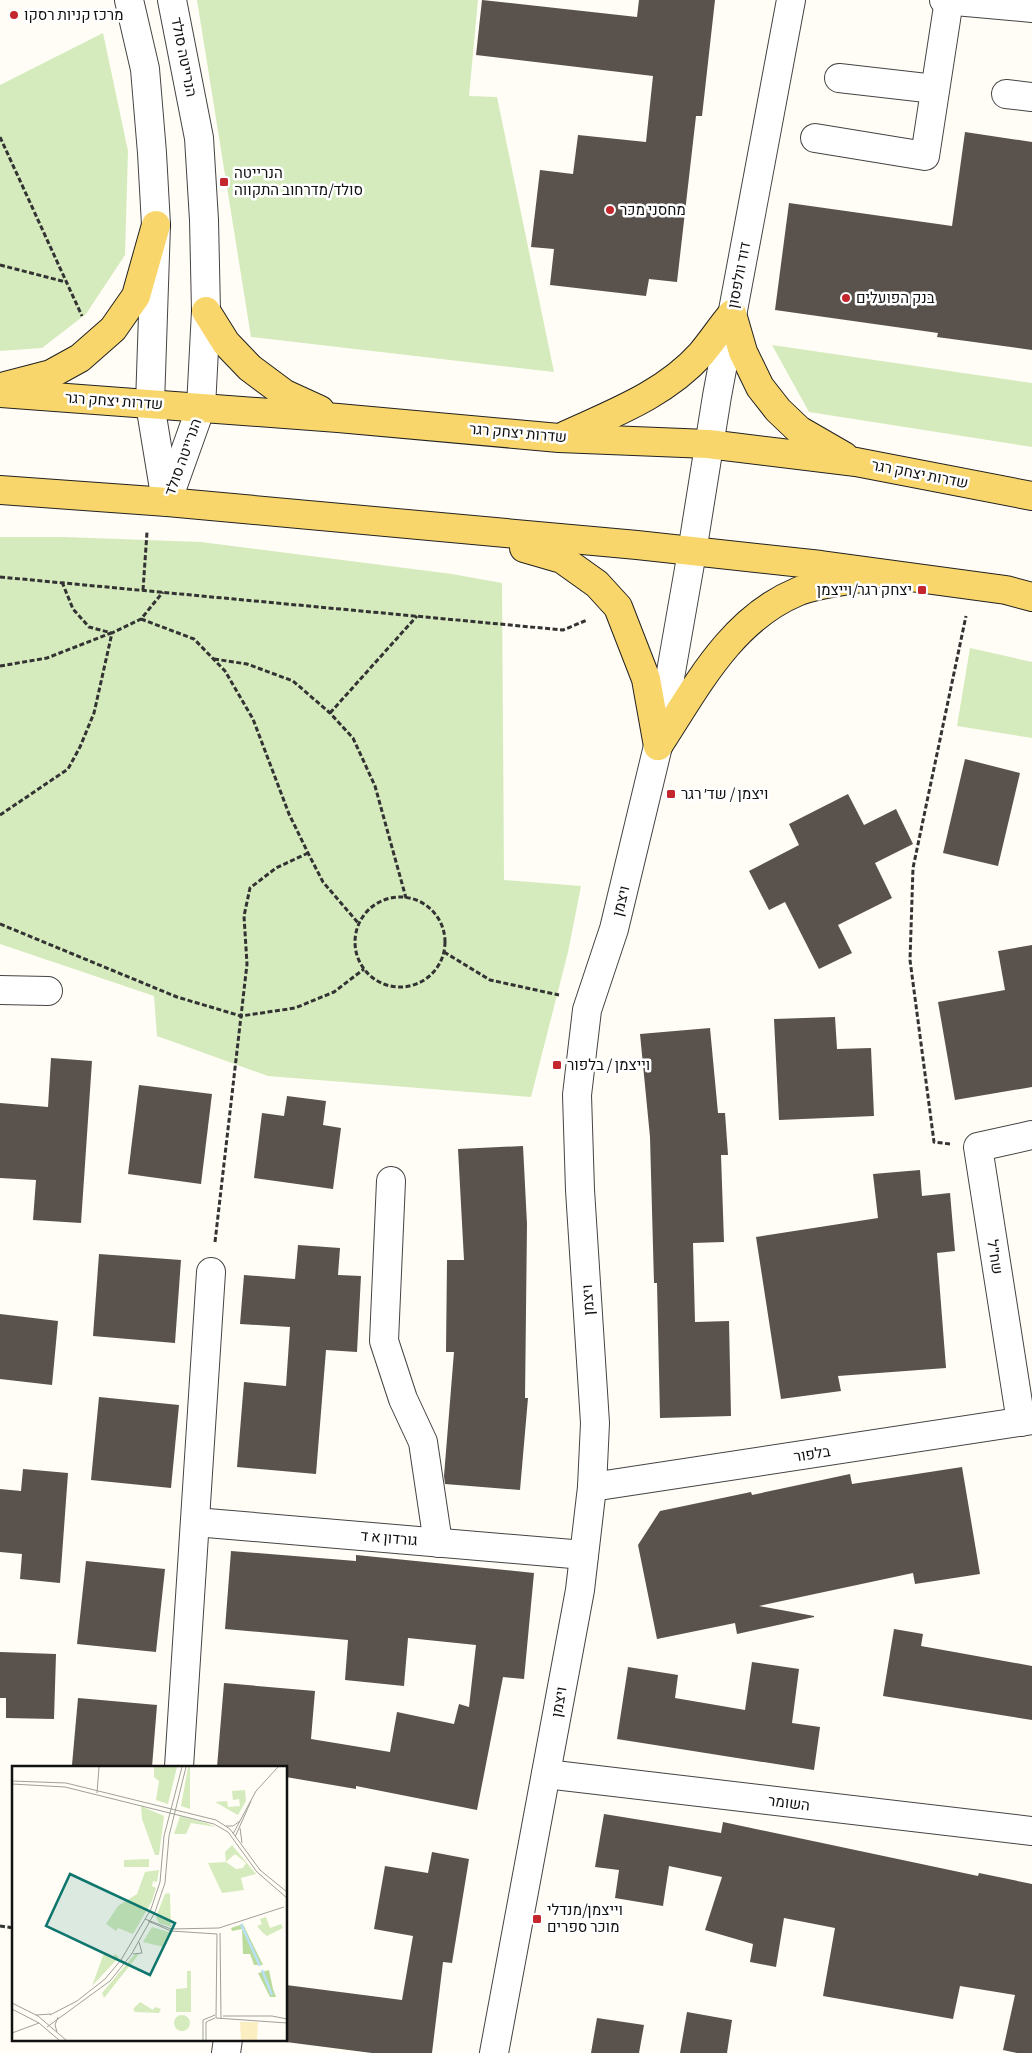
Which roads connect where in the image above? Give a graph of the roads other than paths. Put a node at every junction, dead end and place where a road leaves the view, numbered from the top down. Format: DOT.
graph roads {
  1 [pos="129,0"];
  2 [pos="172,0"];
  3 [pos="791,0"];
  4 [pos="944,0"];
  5 [pos="949,0"];
  6 [pos="1032,8"];
  7 [pos="839,78"];
  8 [pos="935,89"];
  9 [pos="815,138"];
  10 [pos="156,225"];
  11 [pos="206,311"];
  12 [pos="732,314"];
  13 [pos="0,387"];
  14 [pos="0,393"];
  15 [pos="150,404"];
  16 [pos="201,408"];
  17 [pos="338,418"];
  18 [pos="560,438"];
  19 [pos="708,444"];
  20 [pos="856,462"];
  21 [pos="0,490"];
  22 [pos="1032,496"];
  23 [pos="167,502"];
  24 [pos="470,531"];
  25 [pos="692,552"];
  26 [pos="883,574"];
  27 [pos="1032,597"];
  28 [pos="658,746"];
  29 [pos="0,990"];
  30 [pos="48,991"];
  31 [pos="1032,1135"];
  32 [pos="391,1181"];
  33 [pos="211,1272"];
  34 [pos="1027,1421"];
  35 [pos="592,1487"];
  36 [pos="194,1522"];
  37 [pos="438,1543"];
  38 [pos="584,1555"];
  39 [pos="179,1766"];
  40 [pos="546,1774"];
  41 [pos="1032,1831"];
  42 [pos="228,2040"];
  43 [pos="226,2053"];
  44 [pos="494,2053"];
  1 -- 10 [label="street, הנרייטה סולד"];
  2 -- 11 [label="street, הנרייטה סולד"];
  3 -- 12 [label="street, דוד וולפסון"];
  4 -- 5 [label="street"];
  5 -- 6 [label="street"];
  5 -- 8 [label="street"];
  7 -- 8 [label="street"];
  8 -- 9 [label="street"];
  10 -- 13 [label="main road"];
  10 -- 15 [label="street, הנרייטה סולד"];
  11 -- 16 [label="street, הנרייטה סולד"];
  11 -- 17 [label="main road"];
  12 -- 18 [label="main road"];
  12 -- 19 [label="street, דוד וולפסון"];
  12 -- 20 [label="main road"];
  14 -- 15 [label="main road, שדרות יצחק רגר"];
  15 -- 16 [label="main road, שדרות יצחק רגר"];
  15 -- 23 [label="street, הנרייטה סולד"];
  16 -- 17 [label="main road, שדרות יצחק רגר"];
  16 -- 23 [label="street, הנרייטה סולד"];
  17 -- 18 [label="main road, שדרות יצחק רגר"];
  18 -- 19 [label="main road, שדרות יצחק רגר"];
  19 -- 20 [label="main road, שדרות יצחק רגר"];
  19 -- 25 [label="street, דוד וולפסון"];
  20 -- 22 [label="main road, שדרות יצחק רגר"];
  21 -- 23 [label="main road"];
  23 -- 24 [label="main road"];
  24 -- 25 [label="main road"];
  24 -- 28 [label="main road"];
  25 -- 26 [label="main road"];
  25 -- 28 [label="street, ויצמן"];
  26 -- 27 [label="main road"];
  26 -- 28 [label="main road"];
  28 -- 35 [label="street, ויצמן"];
  29 -- 30 [label="street"];
  31 -- 34 [label="street, שח\"ל"];
  32 -- 37 [label="street"];
  33 -- 36 [label="street"];
  34 -- 35 [label="street, בלפור"];
  35 -- 38 [label="street, ויצמן"];
  36 -- 37 [label="street, גורדון א ד"];
  36 -- 39 [label="street"];
  37 -- 38 [label="street, גורדון א ד"];
  38 -- 40 [label="street, ויצמן"];
  40 -- 41 [label="street, השומר"];
  40 -- 44 [label="street, ויצמן"];
  42 -- 43 [label="street"];
}
